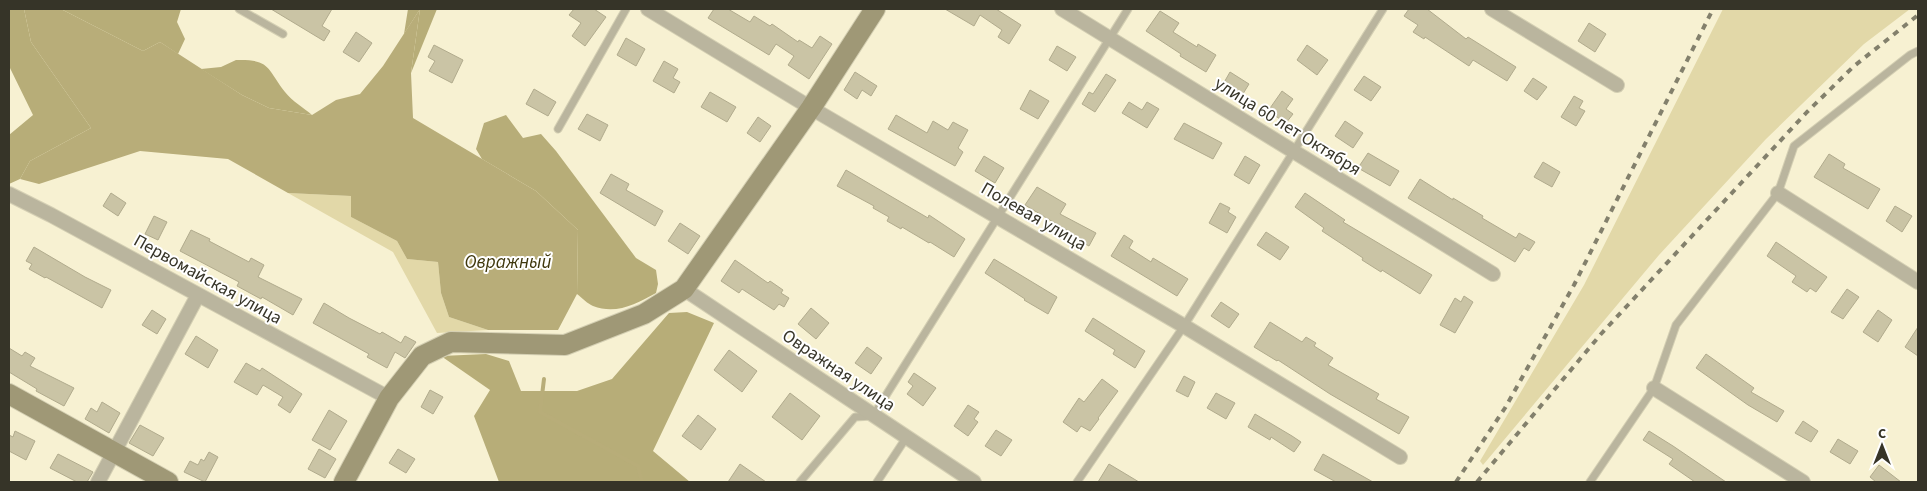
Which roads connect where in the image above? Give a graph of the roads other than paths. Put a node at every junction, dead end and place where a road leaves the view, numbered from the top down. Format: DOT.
graph roads {
  1 [pos="239,9"];
  2 [pos="626,9"];
  3 [pos="648,9"];
  4 [pos="875,9"];
  5 [pos="1062,9"];
  6 [pos="1128,9"];
  7 [pos="1383,9"];
  8 [pos="1492,9"];
  9 [pos="283,34"];
  10 [pos="1110,38"];
  11 [pos="1918,51"];
  12 [pos="1617,85"];
  13 [pos="811,108"];
  14 [pos="558,129"];
  15 [pos="1294,152"];
  16 [pos="9,194"];
  17 [pos="1778,194"];
  18 [pos="997,216"];
  19 [pos="1493,274"];
  20 [pos="1918,282"];
  21 [pos="684,289"];
  22 [pos="198,295"];
  23 [pos="1184,326"];
  24 [pos="1654,388"];
  25 [pos="9,394"];
  26 [pos="389,398"];
  27 [pos="874,416"];
  28 [pos="906,438"];
  29 [pos="114,452"];
  30 [pos="1400,457"];
  31 [pos="98,482"];
  32 [pos="168,482"];
  33 [pos="344,482"];
  34 [pos="800,482"];
  35 [pos="877,482"];
  36 [pos="974,482"];
  37 [pos="1077,482"];
  38 [pos="1590,482"];
  39 [pos="1803,482"];
  1 -- 9 [label="lane"];
  2 -- 14 [label="lane"];
  3 -- 13 [label="street, Полевая улица"];
  4 -- 13 [label="street"];
  5 -- 10 [label="street, улица 60 лет Октября"];
  6 -- 10 [label="lane"];
  7 -- 15 [label="lane"];
  8 -- 12 [label="street"];
  10 -- 15 [label="street, улица 60 лет Октября"];
  10 -- 18 [label="lane"];
  11 -- 17 [label="lane"];
  13 -- 18 [label="street, Полевая улица"];
  13 -- 21 [label="street"];
  15 -- 19 [label="street, улица 60 лет Октября"];
  15 -- 23 [label="lane"];
  16 -- 22 [label="street, Первомайская улица"];
  17 -- 20 [label="street"];
  17 -- 24 [label="lane"];
  18 -- 23 [label="street, Полевая улица"];
  18 -- 27 [label="lane"];
  21 -- 26 [label="street"];
  21 -- 27 [label="street, Овражная улица"];
  22 -- 26 [label="street, Первомайская улица"];
  22 -- 29 [label="street"];
  23 -- 30 [label="street, Полевая улица"];
  23 -- 37 [label="lane"];
  24 -- 38 [label="lane"];
  24 -- 39 [label="street"];
  25 -- 29 [label="street"];
  26 -- 33 [label="street"];
  27 -- 28 [label="street, Овражная улица"];
  27 -- 34 [label="lane"];
  28 -- 35 [label="lane"];
  28 -- 36 [label="street, Овражная улица"];
  29 -- 31 [label="street"];
  29 -- 32 [label="street"];
}
